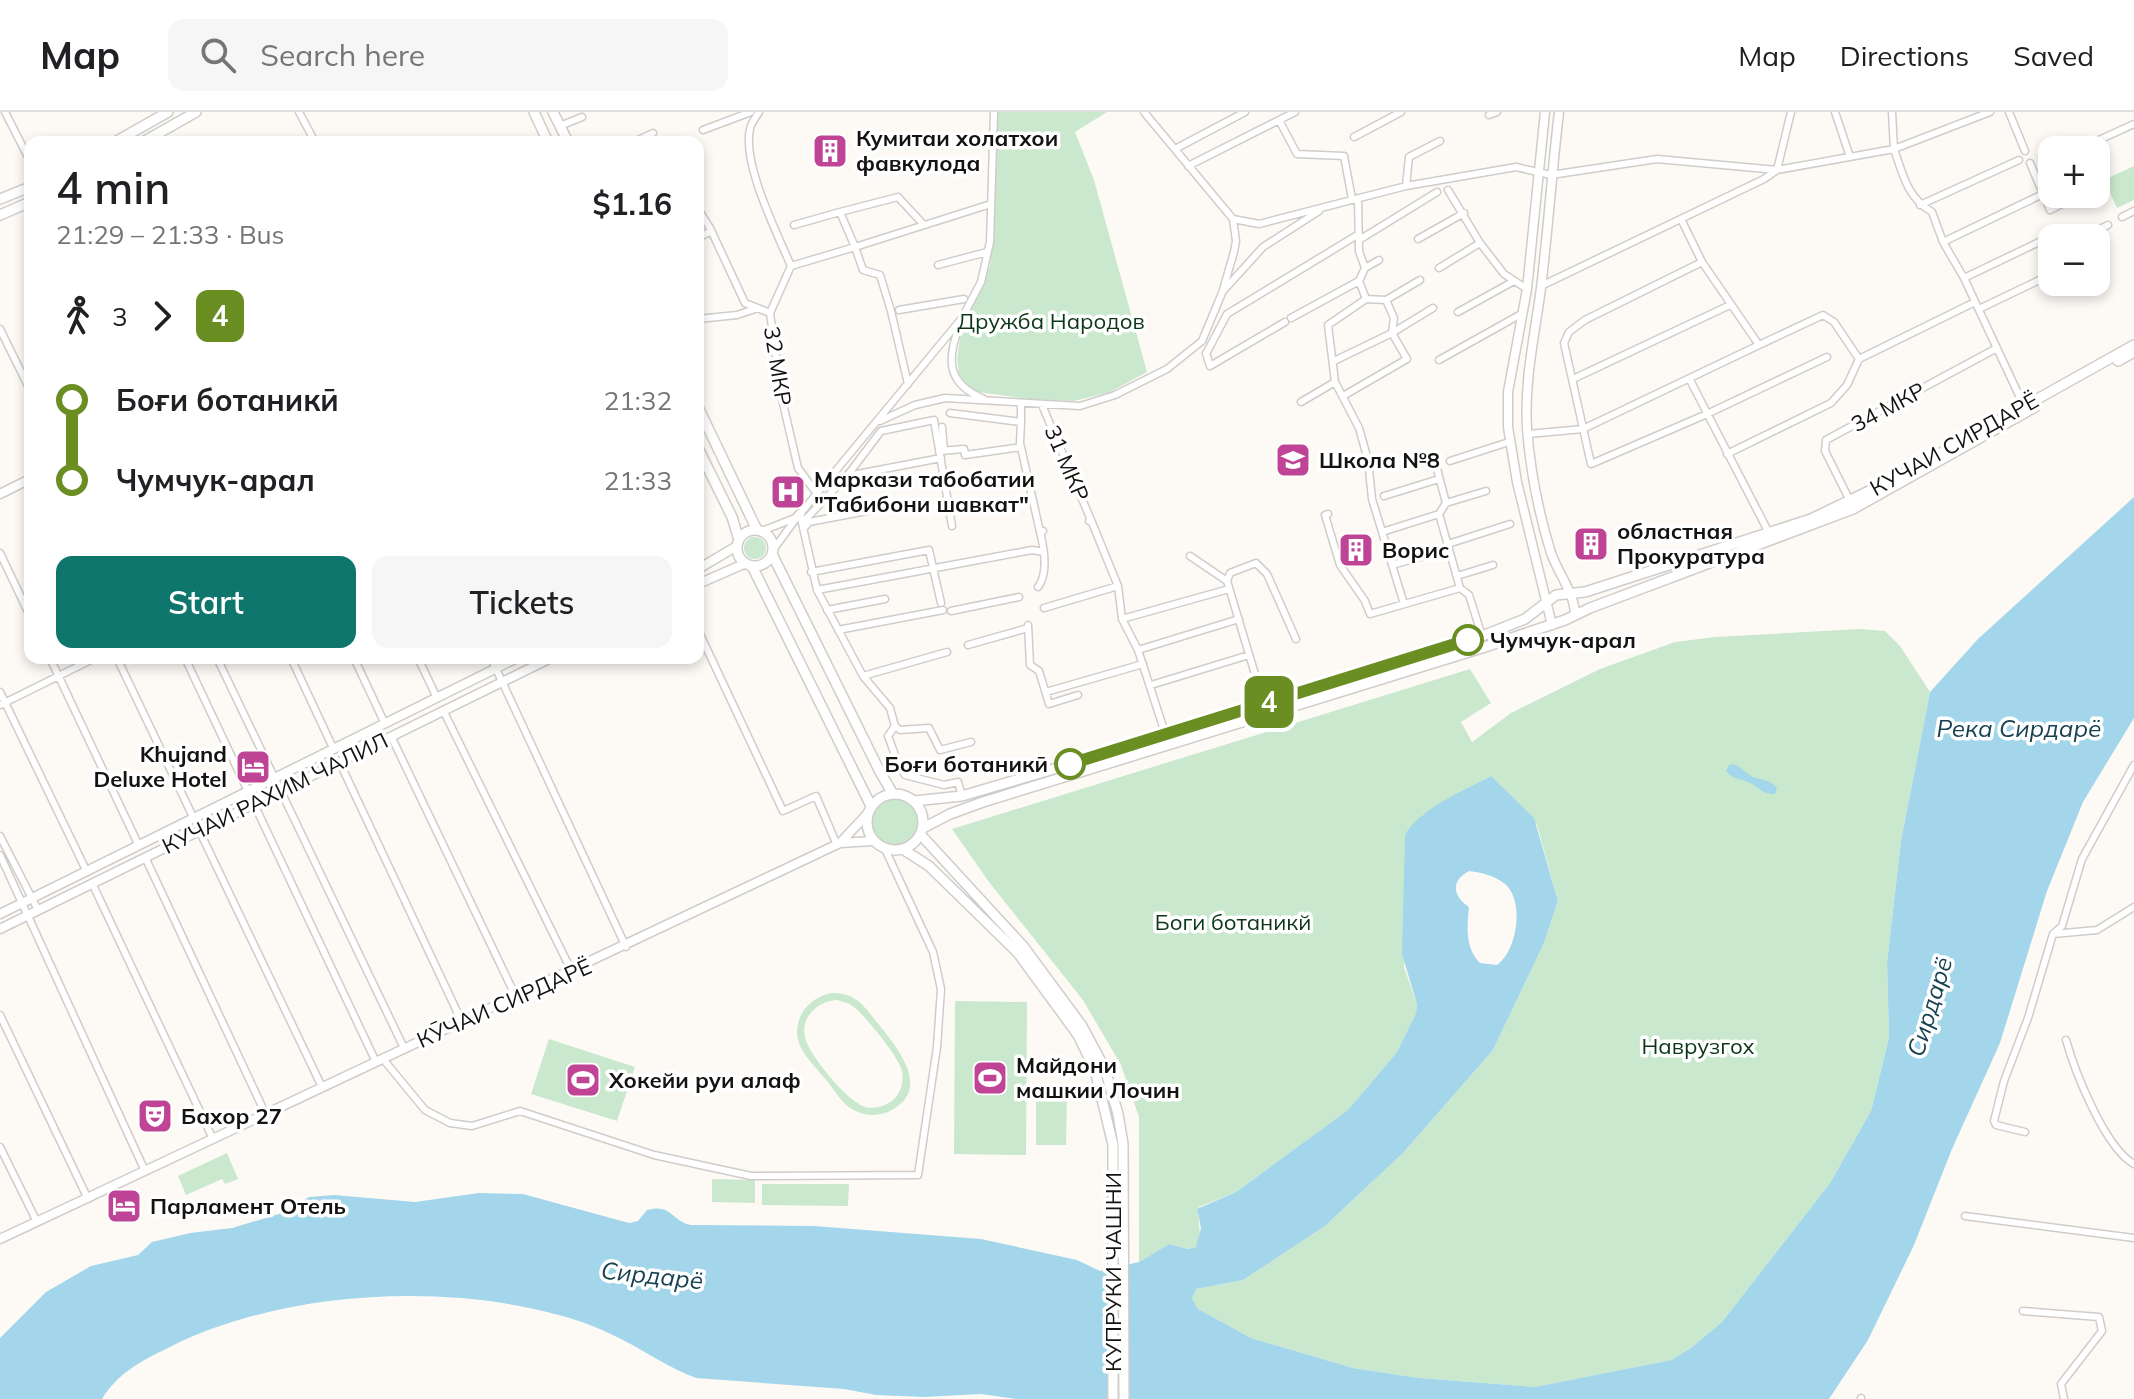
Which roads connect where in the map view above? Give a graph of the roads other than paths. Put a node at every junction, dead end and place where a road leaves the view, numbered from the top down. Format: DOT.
graph roads {
  1 [pos="5,112"];
  2 [pos="145,112"];
  3 [pos="168,112"];
  4 [pos="196,112"];
  5 [pos="299,112"];
  6 [pos="534,112"];
  7 [pos="553,112"];
  8 [pos="751,112"];
  9 [pos="759,112"];
  10 [pos="994,112"];
  11 [pos="1155,112"];
  12 [pos="1245,112"];
  13 [pos="1295,112"];
  14 [pos="1401,112"];
  15 [pos="1545,112"];
  16 [pos="1559,112"];
  17 [pos="1791,112"];
  18 [pos="1835,112"];
  19 [pos="1892,112"];
  20 [pos="1990,112"];
  21 [pos="2009,112"];
  22 [pos="1146,114"];
  23 [pos="582,117"];
  24 [pos="1282,117"];
  25 [pos="151,122"];
  26 [pos="2134,124"];
  27 [pos="560,126"];
  28 [pos="703,130"];
  29 [pos="653,133"];
  30 [pos="126,136"];
  31 [pos="154,136"];
  32 [pos="312,136"];
  33 [pos="545,136"];
  34 [pos="565,136"];
  35 [pos="647,136"];
  36 [pos="2108,136"];
  37 [pos="1354,137"];
  38 [pos="1440,141"];
  39 [pos="24,149"];
  40 [pos="1175,149"];
  41 [pos="1894,149"];
  42 [pos="2025,151"];
  43 [pos="1850,157"];
  44 [pos="2019,160"];
  45 [pos="2030,163"];
  46 [pos="1188,166"];
  47 [pos="1777,170"];
  48 [pos="1537,172"];
  49 [pos="1551,175"];
  50 [pos="2038,182"];
  51 [pos="1406,186"];
  52 [pos="24,189"];
  53 [pos="1448,190"];
  54 [pos="1437,192"];
  55 [pos="2038,196"];
  56 [pos="1355,198"];
  57 [pos="0,199"];
  58 [pos="991,204"];
  59 [pos="24,205"];
  60 [pos="1920,205"];
  61 [pos="2134,211"];
  62 [pos="840,212"];
  63 [pos="1464,213"];
  64 [pos="0,215"];
  65 [pos="2122,217"];
  66 [pos="704,219"];
  67 [pos="1233,219"];
  68 [pos="1681,219"];
  69 [pos="923,224"];
  70 [pos="794,225"];
  71 [pos="711,231"];
  72 [pos="704,235"];
  73 [pos="1359,237"];
  74 [pos="1418,239"];
  75 [pos="1943,242"];
  76 [pos="1480,243"];
  77 [pos="2038,245"];
  78 [pos="855,247"];
  79 [pos="987,252"];
  80 [pos="1379,260"];
  81 [pos="1702,262"];
  82 [pos="938,265"];
  83 [pos="791,266"];
  84 [pos="1365,268"];
  85 [pos="1439,268"];
  86 [pos="1964,278"];
  87 [pos="1420,280"];
  88 [pos="2038,280"];
  89 [pos="1359,281"];
  90 [pos="1514,281"];
  91 [pos="1541,286"];
  92 [pos="1527,289"];
  93 [pos="1222,293"];
  94 [pos="964,299"];
  95 [pos="1366,299"];
  96 [pos="1386,300"];
  97 [pos="1730,305"];
  98 [pos="1977,306"];
  99 [pos="758,308"];
  100 [pos="1433,308"];
  101 [pos="899,310"];
  102 [pos="1458,312"];
  103 [pos="770,313"];
  104 [pos="1524,313"];
  105 [pos="704,318"];
  106 [pos="962,318"];
  107 [pos="0,329"];
  108 [pos="1392,333"];
  109 [pos="1202,341"];
  110 [pos="1759,345"];
  111 [pos="2134,345"];
  112 [pos="1997,348"];
  113 [pos="2134,352"];
  114 [pos="1206,354"];
  115 [pos="1827,357"];
  116 [pos="1859,359"];
  117 [pos="1439,360"];
  118 [pos="1334,361"];
  119 [pos="24,378"];
  120 [pos="1573,379"];
  121 [pos="1690,380"];
  122 [pos="1335,382"];
  123 [pos="908,384"];
  124 [pos="1343,396"];
  125 [pos="928,401"];
  126 [pos="991,401"];
  127 [pos="1301,402"];
  128 [pos="1021,403"];
  129 [pos="1042,405"];
  130 [pos="2024,406"];
  131 [pos="950,413"];
  132 [pos="1707,414"];
  133 [pos="704,419"];
  134 [pos="934,420"];
  135 [pos="1021,422"];
  136 [pos="877,423"];
  137 [pos="942,427"];
  138 [pos="1583,429"];
  139 [pos="1528,434"];
  140 [pos="1509,442"];
  141 [pos="1021,447"];
  142 [pos="941,453"];
  143 [pos="1727,454"];
  144 [pos="704,460"];
  145 [pos="1450,461"];
  146 [pos="1436,465"];
  147 [pos="847,476"];
  148 [pos="1439,479"];
  149 [pos="24,482"];
  150 [pos="1486,491"];
  151 [pos="0,494"];
  152 [pos="817,494"];
  153 [pos="1384,496"];
  154 [pos="1850,501"];
  155 [pos="1446,503"];
  156 [pos="872,510"];
  157 [pos="1439,514"];
  158 [pos="1326,515"];
  159 [pos="801,521"];
  160 [pos="1510,524"];
  161 [pos="952,526"];
  162 [pos="760,530"];
  163 [pos="1382,532"];
  164 [pos="1771,537"];
  165 [pos="738,543"];
  166 [pos="1448,546"];
  167 [pos="773,552"];
  168 [pos="1044,552"];
  169 [pos="0,553"];
  170 [pos="1190,556"];
  171 [pos="704,565"];
  172 [pos="749,565"];
  173 [pos="1392,565"];
  174 [pos="1493,565"];
  175 [pos="932,567"];
  176 [pos="811,572"];
  177 [pos="1457,576"];
  178 [pos="704,582"];
  179 [pos="1228,585"];
  180 [pos="1118,586"];
  181 [pos="1038,587"];
  182 [pos="1460,588"];
  183 [pos="817,590"];
  184 [pos="1569,593"];
  185 [pos="1019,597"];
  186 [pos="885,599"];
  187 [pos="1546,602"];
  188 [pos="24,603"];
  189 [pos="1404,604"];
  190 [pos="1044,608"];
  191 [pos="961,609"];
  192 [pos="827,610"];
  193 [pos="1575,615"];
  194 [pos="1122,619"];
  195 [pos="1239,619"];
  196 [pos="1552,625"];
  197 [pos="838,630"];
  198 [pos="1482,636"];
  199 [pos="1296,639"];
  200 [pos="704,643"];
  201 [pos="968,645"];
  202 [pos="1138,650"];
  203 [pos="947,652"];
  204 [pos="1249,655"];
  205 [pos="53,664"];
  206 [pos="83,664"];
  207 [pos="120,664"];
  208 [pos="188,664"];
  209 [pos="220,664"];
  210 [pos="294,664"];
  211 [pos="357,664"];
  212 [pos="421,664"];
  213 [pos="494,664"];
  214 [pos="504,664"];
  215 [pos="539,664"];
  216 [pos="1143,664"];
  217 [pos="496,668"];
  218 [pos="58,676"];
  219 [pos="863,676"];
  220 [pos="502,682"];
  221 [pos="1151,685"];
  222 [pos="0,692"];
  223 [pos="1046,692"];
  224 [pos="1078,695"];
  225 [pos="437,698"];
  226 [pos="2,703"];
  227 [pos="1264,704"];
  228 [pos="443,710"];
  229 [pos="385,724"];
  230 [pos="895,726"];
  231 [pos="391,736"];
  232 [pos="1166,736"];
  233 [pos="971,742"];
  234 [pos="334,750"];
  235 [pos="339,761"];
  236 [pos="898,763"];
  237 [pos="2134,765"];
  238 [pos="880,772"];
  239 [pos="275,779"];
  240 [pos="281,791"];
  241 [pos="249,793"];
  242 [pos="893,794"];
  243 [pos="962,796"];
  244 [pos="914,801"];
  245 [pos="254,804"];
  246 [pos="870,810"];
  247 [pos="194,819"];
  248 [pos="199,830"];
  249 [pos="922,832"];
  250 [pos="0,836"];
  251 [pos="873,841"];
  252 [pos="839,844"];
  253 [pos="139,846"];
  254 [pos="885,849"];
  255 [pos="904,850"];
  256 [pos="0,855"];
  257 [pos="145,857"];
  258 [pos="87,872"];
  259 [pos="92,883"];
  260 [pos="27,901"];
  261 [pos="2134,907"];
  262 [pos="38,910"];
  263 [pos="0,914"];
  264 [pos="28,915"];
  265 [pos="0,929"];
  266 [pos="2053,934"];
  267 [pos="626,947"];
  268 [pos="572,972"];
  269 [pos="516,997"];
  270 [pos="0,1015"];
  271 [pos="462,1022"];
  272 [pos="2066,1040"];
  273 [pos="404,1048"];
  274 [pos="380,1061"];
  275 [pos="322,1087"];
  276 [pos="266,1115"];
  277 [pos="2025,1132"];
  278 [pos="213,1139"];
  279 [pos="1118,1144"];
  280 [pos="0,1147"];
  281 [pos="2134,1164"];
  282 [pos="145,1171"];
  283 [pos="88,1199"];
  284 [pos="1965,1216"];
  285 [pos="37,1222"];
  286 [pos="2134,1238"];
  287 [pos="0,1239"];
  288 [pos="2023,1311"];
  289 [pos="1113,1399"];
  290 [pos="1124,1399"];
  291 [pos="2064,1399"];
  1 -- 39 [label="street"];
  2 -- 25 [label="street"];
  3 -- 25 [label="highway"];
  4 -- 31 [label="highway"];
  5 -- 32 [label="street"];
  6 -- 33 [label="highway"];
  7 -- 27 [label="highway"];
  8 -- 28 [label="street"];
  9 -- 83 [label="street"];
  10 -- 58 [label="street"];
  11 -- 22 [label="street"];
  12 -- 40 [label="street"];
  13 -- 24 [label="street"];
  14 -- 37 [label="street"];
  15 -- 48 [label="main road"];
  16 -- 49 [label="main road"];
  17 -- 47 [label="street"];
  18 -- 43 [label="street"];
  19 -- 41 [label="street"];
  20 -- 41 [label="street"];
  21 -- 42 [label="street"];
  22 -- 40 [label="street"];
  23 -- 27 [label="street"];
  24 -- 46 [label="street"];
  24 -- 56 [label="street"];
  25 -- 30 [label="highway"];
  26 -- 36 [label="street"];
  27 -- 34 [label="highway"];
  29 -- 35 [label="street"];
  38 -- 51 [label="street"];
  40 -- 46 [label="street"];
  41 -- 43 [label="street"];
  41 -- 60 [label="street"];
  43 -- 47 [label="street"];
  44 -- 60 [label="street"];
  45 -- 50 [label="street"];
  46 -- 67 [label="street"];
  47 -- 49 [label="street"];
  47 -- 68 [label="street"];
  48 -- 49 [label="street"];
  48 -- 51 [label="street"];
  48 -- 92 [label="main road"];
  49 -- 91 [label="main road"];
  51 -- 56 [label="street"];
  52 -- 57 [label="highway"];
  53 -- 63 [label="street"];
  54 -- 73 [label="street"];
  55 -- 75 [label="street"];
  56 -- 67 [label="street"];
  56 -- 73 [label="street"];
  56 -- 93 [label="street"];
  58 -- 69 [label="street"];
  58 -- 79 [label="street"];
  59 -- 64 [label="highway"];
  60 -- 75 [label="street"];
  61 -- 65 [label="street"];
  62 -- 69 [label="street"];
  62 -- 70 [label="street"];
  62 -- 78 [label="street"];
  63 -- 74 [label="street"];
  63 -- 76 [label="street"];
  66 -- 71 [label="street, 32 МКР"];
  67 -- 93 [label="street"];
  68 -- 81 [label="street"];
  68 -- 91 [label="street"];
  69 -- 78 [label="street"];
  71 -- 72 [label="street"];
  71 -- 99 [label="street, 32 МКР"];
  73 -- 84 [label="street"];
  73 -- 114 [label="street"];
  75 -- 86 [label="street"];
  76 -- 85 [label="street"];
  76 -- 90 [label="street"];
  77 -- 86 [label="street"];
  78 -- 83 [label="street"];
  78 -- 123 [label="street"];
  79 -- 82 [label="street"];
  79 -- 106 [label="street"];
  80 -- 84 [label="street"];
  81 -- 97 [label="street"];
  81 -- 120 [label="street"];
  83 -- 103 [label="street"];
  84 -- 89 [label="street"];
  86 -- 98 [label="street"];
  87 -- 96 [label="street"];
  88 -- 98 [label="street"];
  89 -- 95 [label="street"];
  89 -- 114 [label="street"];
  90 -- 92 [label="street"];
  90 -- 102 [label="street"];
  91 -- 139 [label="main road"];
  92 -- 104 [label="main road"];
  93 -- 109 [label="street"];
  94 -- 101 [label="street"];
  95 -- 96 [label="street"];
  95 -- 118 [label="street"];
  96 -- 108 [label="street"];
  97 -- 110 [label="street"];
  97 -- 120 [label="street"];
  98 -- 112 [label="street"];
  98 -- 116 [label="street"];
  99 -- 103 [label="street, 32 МКР"];
  99 -- 105 [label="street"];
  100 -- 108 [label="street"];
  103 -- 152 [label="street, 32 МКР"];
  104 -- 117 [label="street"];
  104 -- 140 [label="main road"];
  106 -- 123 [label="street"];
  106 -- 126 [label="street"];
  107 -- 119 [label="street"];
  108 -- 118 [label="street"];
  108 -- 124 [label="street"];
  109 -- 114 [label="street"];
  109 -- 129 [label="street"];
  110 -- 116 [label="street"];
  110 -- 121 [label="street"];
  111 -- 130 [label="highway, КУЧАИ СИРДАРЁ"];
  112 -- 130 [label="street"];
  112 -- 154 [label="street, 34 МКР"];
  113 -- 164 [label="highway"];
  115 -- 132 [label="street"];
  116 -- 143 [label="street"];
  118 -- 122 [label="street"];
  120 -- 138 [label="street"];
  121 -- 132 [label="street"];
  121 -- 138 [label="street"];
  122 -- 124 [label="street"];
  122 -- 127 [label="street"];
  123 -- 136 [label="street"];
  124 -- 163 [label="street"];
  125 -- 126 [label="street"];
  125 -- 134 [label="street"];
  125 -- 136 [label="street"];
  126 -- 128 [label="street"];
  128 -- 129 [label="street"];
  128 -- 135 [label="street"];
  129 -- 180 [label="street, 31 МКР"];
  130 -- 154 [label="highway, КУЧАИ СИРДАРЁ"];
  131 -- 135 [label="street"];
  132 -- 138 [label="street"];
  132 -- 143 [label="street"];
  133 -- 162 [label="highway"];
  134 -- 142 [label="street"];
  134 -- 147 [label="street"];
  135 -- 141 [label="street"];
  136 -- 152 [label="street"];
  137 -- 142 [label="street"];
  138 -- 139 [label="street"];
  139 -- 184 [label="main road"];
  140 -- 145 [label="street"];
  140 -- 187 [label="main road"];
  141 -- 142 [label="street"];
  141 -- 168 [label="street"];
  142 -- 147 [label="street"];
  142 -- 161 [label="street"];
  143 -- 164 [label="street"];
  144 -- 165 [label="highway"];
  146 -- 148 [label="street"];
  147 -- 159 [label="street"];
  148 -- 153 [label="street"];
  148 -- 155 [label="street"];
  149 -- 151 [label="main road"];
  150 -- 155 [label="street"];
  152 -- 159 [label="street"];
  154 -- 164 [label="highway, КУЧАИ СИРДАРЁ"];
  155 -- 157 [label="street"];
  156 -- 159 [label="street"];
  157 -- 163 [label="street"];
  157 -- 166 [label="street"];
  158 -- 189 [label="street"];
  159 -- 162 [label="street"];
  159 -- 167 [label="street"];
  159 -- 176 [label="street"];
  160 -- 166 [label="street"];
  162 -- 165 [label="highway"];
  162 -- 167 [label="highway"];
  163 -- 173 [label="street"];
  164 -- 184 [label="highway"];
  164 -- 193 [label="highway"];
  165 -- 171 [label="main road"];
  165 -- 172 [label="highway"];
  166 -- 173 [label="street"];
  166 -- 177 [label="street"];
  167 -- 172 [label="highway"];
  167 -- 238 [label="highway"];
  168 -- 175 [label="street"];
  168 -- 181 [label="street"];
  169 -- 188 [label="street"];
  170 -- 179 [label="street"];
  172 -- 178 [label="main road"];
  172 -- 246 [label="highway"];
  173 -- 189 [label="street"];
  174 -- 177 [label="street"];
  175 -- 176 [label="street"];
  175 -- 183 [label="street"];
  175 -- 197 [label="street"];
  176 -- 183 [label="street"];
  177 -- 182 [label="street"];
  179 -- 194 [label="street"];
  179 -- 195 [label="street"];
  179 -- 199 [label="street"];
  180 -- 190 [label="street"];
  180 -- 194 [label="street, 31 МКР"];
  182 -- 189 [label="street"];
  182 -- 198 [label="street"];
  183 -- 192 [label="street"];
  184 -- 187 [label="highway"];
  184 -- 193 [label="main road"];
  185 -- 191 [label="street"];
  186 -- 192 [label="street"];
  187 -- 196 [label="main road"];
  187 -- 198 [label="highway"];
  192 -- 197 [label="street"];
  193 -- 196 [label="highway"];
  194 -- 202 [label="street, 31 МКР"];
  195 -- 202 [label="street"];
  195 -- 204 [label="street"];
  196 -- 249 [label="highway"];
  197 -- 219 [label="street"];
  198 -- 227 [label="highway"];
  200 -- 252 [label="street"];
  201 -- 223 [label="street"];
  202 -- 216 [label="street, 31 МКР"];
  203 -- 219 [label="street"];
  204 -- 221 [label="street"];
  204 -- 227 [label="street"];
  205 -- 218 [label="street"];
  206 -- 218 [label="street"];
  207 -- 247 [label="street"];
  208 -- 241 [label="street"];
  209 -- 239 [label="street"];
  210 -- 234 [label="street"];
  211 -- 229 [label="street"];
  212 -- 225 [label="street"];
  213 -- 217 [label="street"];
  214 -- 217 [label="main road, КУЧАИ РАХИМ ЧАЛИЛ"];
  215 -- 220 [label="main road, КУЧАИ РАХИМ ЧАЛИЛ"];
  216 -- 221 [label="street, 31 МКР"];
  216 -- 223 [label="street"];
  217 -- 220 [label="street"];
  217 -- 225 [label="main road, КУЧАИ РАХИМ ЧАЛИЛ"];
  218 -- 226 [label="street"];
  218 -- 253 [label="street"];
  219 -- 230 [label="street"];
  220 -- 228 [label="main road, КУЧАИ РАХИМ ЧАЛИЛ"];
  220 -- 267 [label="street"];
  221 -- 232 [label="street, 31 МКР"];
  222 -- 226 [label="street"];
  223 -- 224 [label="street"];
  225 -- 229 [label="main road, КУЧАИ РАХИМ ЧАЛИЛ"];
  226 -- 258 [label="street"];
  227 -- 232 [label="highway"];
  228 -- 231 [label="main road, КУЧАИ РАХИМ ЧАЛИЛ"];
  228 -- 268 [label="street"];
  229 -- 234 [label="main road, КУЧАИ РАХИМ ЧАЛИЛ"];
  230 -- 233 [label="street"];
  230 -- 236 [label="street"];
  231 -- 235 [label="main road, КУЧАИ РАХИМ ЧАЛИЛ"];
  231 -- 269 [label="street"];
  232 -- 243 [label="highway"];
  234 -- 239 [label="main road, КУЧАИ РАХИМ ЧАЛИЛ"];
  235 -- 240 [label="main road, КУЧАИ РАХИМ ЧАЛИЛ"];
  235 -- 271 [label="street"];
  236 -- 238 [label="street"];
  236 -- 243 [label="street"];
  237 -- 266 [label="street"];
  238 -- 242 [label="highway"];
  239 -- 240 [label="street"];
  239 -- 241 [label="main road, КУЧАИ РАХИМ ЧАЛИЛ"];
  240 -- 245 [label="main road, КУЧАИ РАХИМ ЧАЛИЛ"];
  240 -- 273 [label="street"];
  241 -- 245 [label="street"];
  241 -- 247 [label="main road, КУЧАИ РАХИМ ЧАЛИЛ"];
  242 -- 244 [label="highway"];
  242 -- 246 [label="highway"];
  243 -- 244 [label="highway"];
  244 -- 249 [label="highway"];
  245 -- 248 [label="main road, КУЧАИ РАХИМ ЧАЛИЛ"];
  245 -- 274 [label="street"];
  246 -- 251 [label="highway"];
  246 -- 252 [label="main road"];
  247 -- 253 [label="main road, КУЧАИ РАХИМ ЧАЛИЛ"];
  248 -- 257 [label="main road, КУЧАИ РАХИМ ЧАЛИЛ"];
  248 -- 275 [label="street"];
  249 -- 255 [label="highway"];
  249 -- 279 [label="highway"];
  250 -- 260 [label="street"];
  251 -- 252 [label="main road"];
  251 -- 254 [label="highway"];
  252 -- 267 [label="main road, КӮЧАИ СИРДАРЁ"];
  253 -- 258 [label="main road, КУЧАИ РАХИМ ЧАЛИЛ"];
  254 -- 255 [label="highway"];
  254 -- 274 [label="street"];
  255 -- 279 [label="highway"];
  256 -- 260 [label="street"];
  257 -- 259 [label="main road, КУЧАИ РАХИМ ЧАЛИЛ"];
  257 -- 276 [label="street"];
  258 -- 260 [label="main road, КУЧАИ РАХИМ ЧАЛИЛ"];
  259 -- 262 [label="main road, КУЧАИ РАХИМ ЧАЛИЛ"];
  259 -- 278 [label="street"];
  260 -- 262 [label="street"];
  260 -- 263 [label="main road, КУЧАИ РАХИМ ЧАЛИЛ"];
  260 -- 264 [label="street"];
  261 -- 266 [label="street"];
  262 -- 264 [label="main road, КУЧАИ РАХИМ ЧАЛИЛ"];
  264 -- 265 [label="main road, КУЧАИ РАХИМ ЧАЛИЛ"];
  264 -- 282 [label="street"];
  266 -- 277 [label="street"];
  267 -- 268 [label="main road, КӮЧАИ СИРДАРЁ"];
  268 -- 269 [label="main road, КӮЧАИ СИРДАРЁ"];
  269 -- 271 [label="main road, КӮЧАИ СИРДАРЁ"];
  270 -- 283 [label="street"];
  271 -- 273 [label="main road, КӮЧАИ СИРДАРЁ"];
  272 -- 281 [label="street"];
  273 -- 274 [label="main road, КӮЧАИ СИРДАРЁ"];
  274 -- 275 [label="main road, КӮЧАИ СИРДАРЁ"];
  275 -- 276 [label="main road, КӮЧАИ СИРДАРЁ"];
  276 -- 278 [label="main road, КӮЧАИ СИРДАРЁ"];
  278 -- 282 [label="main road, КӮЧАИ СИРДАРЁ"];
  279 -- 289 [label="highway, КУПРУКИ ЧАШНИ"];
  279 -- 290 [label="highway"];
  280 -- 285 [label="street"];
  282 -- 283 [label="main road, КӮЧАИ СИРДАРЁ"];
  283 -- 285 [label="main road"];
  284 -- 286 [label="street"];
  285 -- 287 [label="main road"];
  288 -- 291 [label="street"];
}
